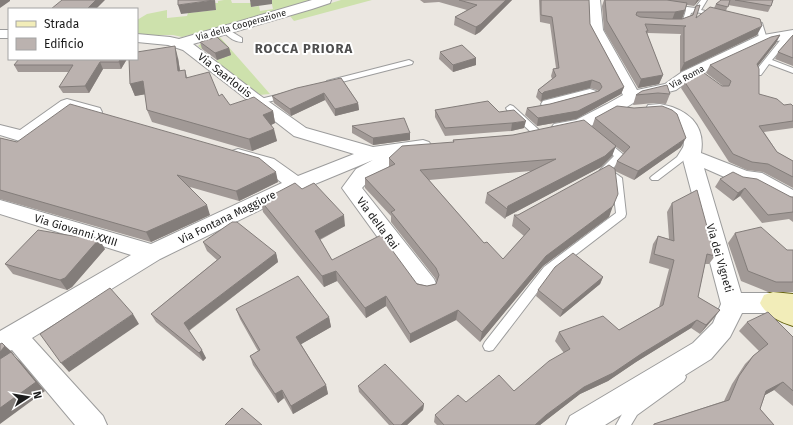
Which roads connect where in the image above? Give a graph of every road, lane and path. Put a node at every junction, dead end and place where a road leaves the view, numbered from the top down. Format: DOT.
graph roads {
  1 [pos="325,0"];
  2 [pos="704,0"];
  3 [pos="597,2"];
  4 [pos="667,5"];
  5 [pos="697,10"];
  6 [pos="725,16"];
  7 [pos="746,21"];
  8 [pos="672,24"];
  9 [pos="224,29"];
  10 [pos="791,35"];
  11 [pos="138,38"];
  12 [pos="763,39"];
  13 [pos="239,40"];
  14 [pos="180,44"];
  15 [pos="409,62"];
  16 [pos="767,62"];
  17 [pos="793,71"];
  18 [pos="758,73"];
  19 [pos="319,86"];
  20 [pos="296,92"];
  21 [pos="632,96"];
  22 [pos="258,102"];
  23 [pos="549,104"];
  24 [pos="510,108"];
  25 [pos="608,111"];
  26 [pos="112,117"];
  27 [pos="0,130"];
  28 [pos="590,131"];
  29 [pos="536,132"];
  30 [pos="517,136"];
  31 [pos="438,144"];
  32 [pos="692,147"];
  33 [pos="223,150"];
  34 [pos="396,150"];
  35 [pos="373,153"];
  36 [pos="656,178"];
  37 [pos="296,184"];
  38 [pos="793,198"];
  39 [pos="0,207"];
  40 [pos="152,253"];
  41 [pos="426,286"];
  42 [pos="733,304"];
  43 [pos="786,308"];
  44 [pos="7,340"];
  45 [pos="489,346"];
  46 [pos="93,425"];
  47 [pos="580,425"];
  48 [pos="623,425"];
  1 -- 9 [label="street, Via della Cooperazione"];
  2 -- 5 [label="lane"];
  3 -- 21 [label="street"];
  4 -- 5 [label="lane"];
  5 -- 6 [label="lane"];
  5 -- 8 [label="lane"];
  7 -- 12 [label="lane"];
  9 -- 13 [label="lane"];
  9 -- 14 [label="street, Via della Cooperazione"];
  10 -- 12 [label="street, Via Roma"];
  10 -- 16 [label="lane"];
  11 -- 14 [label="street, Via Saarlouis"];
  12 -- 21 [label="street, Via Roma"];
  14 -- 22 [label="street, Via Saarlouis"];
  15 -- 19 [label="lane"];
  16 -- 17 [label="lane"];
  16 -- 18 [label="lane"];
  20 -- 22 [label="lane"];
  21 -- 25 [label="street"];
  22 -- 35 [label="street, Via Saarlouis"];
  23 -- 25 [label="street"];
  24 -- 29 [label="lane"];
  25 -- 28 [label="street"];
  25 -- 32 [label="street, Via dei Vigneti"];
  26 -- 27 [label="street"];
  28 -- 29 [label="street"];
  28 -- 45 [label="lane"];
  29 -- 30 [label="street"];
  31 -- 34 [label="street, Via Fontana Maggiore"];
  32 -- 36 [label="lane"];
  32 -- 38 [label="street"];
  32 -- 42 [label="street, Via dei Vigneti"];
  33 -- 37 [label="street"];
  34 -- 35 [label="street, Via Fontana Maggiore"];
  34 -- 41 [label="street, Via della Rai"];
  35 -- 37 [label="street, Via Fontana Maggiore"];
  37 -- 40 [label="street, Via Fontana Maggiore"];
  39 -- 40 [label="street, Via Giovanni XXIII"];
  40 -- 44 [label="street, Via Fontana Maggiore"];
  42 -- 43 [label="street"];
  42 -- 47 [label="street"];
  42 -- 48 [label="lane, Via dei Vigneti"];
  44 -- 46 [label="street"];
}
